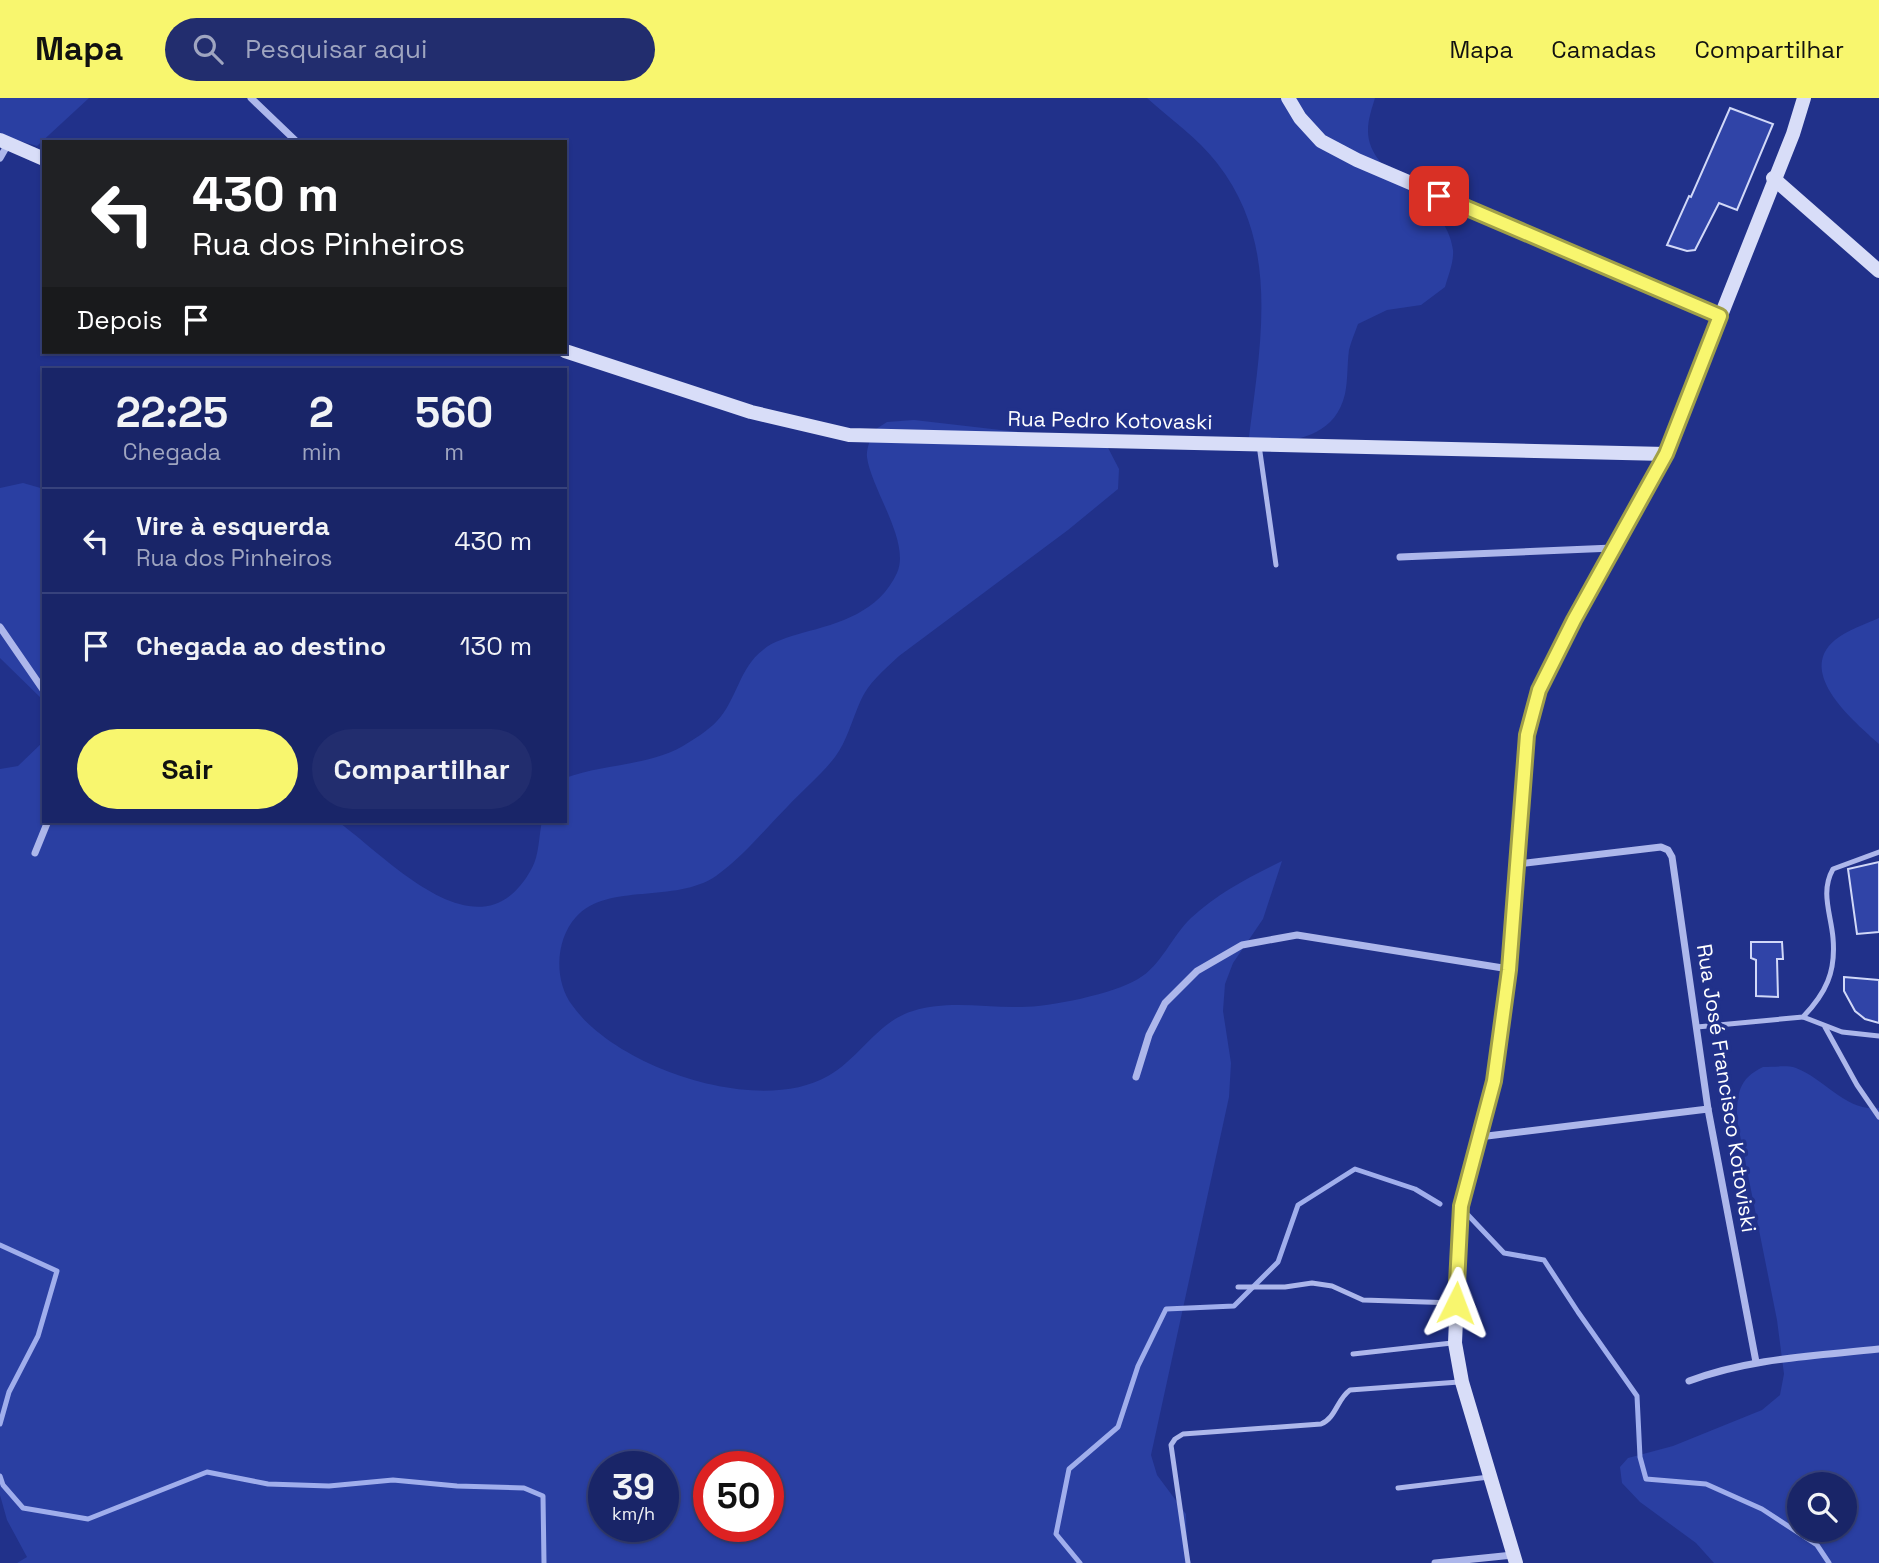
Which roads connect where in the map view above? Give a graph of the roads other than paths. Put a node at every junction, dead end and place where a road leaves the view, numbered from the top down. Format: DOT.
graph roads {
  1 [pos="251,98"];
  2 [pos="1288,98"];
  3 [pos="1804,98"];
  4 [pos="296,140"];
  5 [pos="4,142"];
  6 [pos="0,158"];
  7 [pos="42,158"];
  8 [pos="1773,178"];
  9 [pos="1879,271"];
  10 [pos="1720,316"];
  11 [pos="567,352"];
  12 [pos="1259,445"];
  13 [pos="1666,454"];
  14 [pos="1613,548"];
  15 [pos="1400,557"];
  16 [pos="1276,565"];
  17 [pos="0,627"];
  18 [pos="42,688"];
  19 [pos="47,823"];
  20 [pos="1879,852"];
  21 [pos="35,853"];
  22 [pos="1516,864"];
  23 [pos="1509,970"];
  24 [pos="1803,1017"];
  25 [pos="1698,1027"];
  26 [pos="1825,1027"];
  27 [pos="1879,1036"];
  28 [pos="1136,1077"];
  29 [pos="1709,1109"];
  30 [pos="1879,1117"];
  31 [pos="1478,1137"];
  32 [pos="1238,1287"];
  33 [pos="1456,1303"];
  34 [pos="1455,1343"];
  35 [pos="1879,1349"];
  36 [pos="1353,1354"];
  37 [pos="1756,1362"];
  38 [pos="1689,1381"];
  39 [pos="1462,1382"];
  40 [pos="1489,1477"];
  41 [pos="1398,1489"];
  42 [pos="1514,1559"];
  43 [pos="1188,1563"];
  44 [pos="1435,1563"];
  1 -- 4 [label="street"];
  2 -- 10 [label="street"];
  3 -- 8 [label="street"];
  5 -- 6 [label="street"];
  5 -- 7 [label="street"];
  8 -- 9 [label="street"];
  8 -- 10 [label="street"];
  10 -- 13 [label="street"];
  11 -- 12 [label="street, Rua Pedro Kotovaski"];
  12 -- 13 [label="street, Rua Pedro Kotovaski"];
  12 -- 16 [label="lane"];
  13 -- 14 [label="street"];
  14 -- 15 [label="street"];
  14 -- 22 [label="street"];
  17 -- 18 [label="street"];
  19 -- 21 [label="street"];
  20 -- 24 [label="lane"];
  22 -- 23 [label="street"];
  22 -- 25 [label="street, Rua José Francisco Kotoviski"];
  23 -- 28 [label="street"];
  23 -- 31 [label="street"];
  24 -- 25 [label="lane"];
  24 -- 26 [label="lane"];
  25 -- 29 [label="street, Rua José Francisco Kotoviski"];
  26 -- 27 [label="lane"];
  26 -- 30 [label="lane"];
  29 -- 31 [label="street"];
  29 -- 37 [label="street, Rua José Francisco Kotoviski"];
  31 -- 33 [label="street"];
  32 -- 33 [label="lane"];
  33 -- 34 [label="street"];
  34 -- 36 [label="lane"];
  34 -- 39 [label="street"];
  35 -- 37 [label="street"];
  37 -- 38 [label="street"];
  39 -- 40 [label="street"];
  39 -- 43 [label="lane"];
  40 -- 41 [label="lane"];
  40 -- 42 [label="street"];
  42 -- 44 [label="street"];
}
